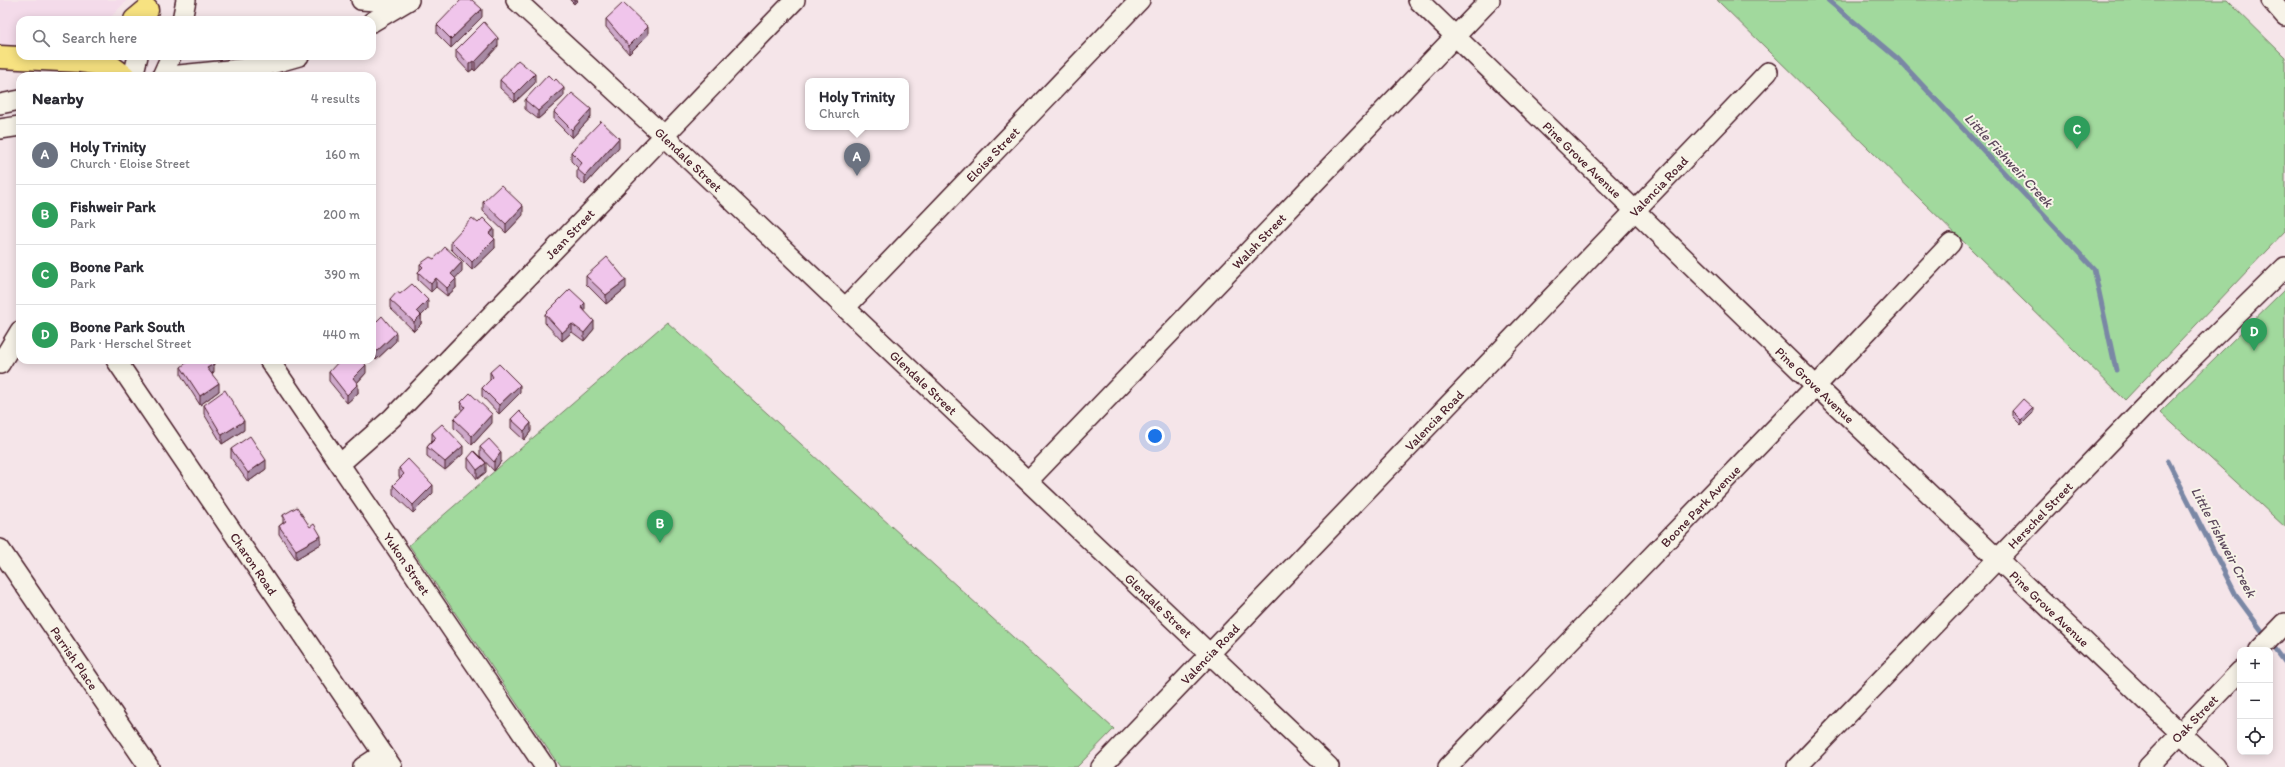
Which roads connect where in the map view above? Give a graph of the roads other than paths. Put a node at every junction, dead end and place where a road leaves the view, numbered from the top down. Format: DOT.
graph roads {
  1 [pos="186,0"];
  2 [pos="362,0"];
  3 [pos="516,0"];
  4 [pos="795,0"];
  5 [pos="1140,0"];
  6 [pos="1418,0"];
  7 [pos="1490,0"];
  8 [pos="2271,0"];
  9 [pos="406,2"];
  10 [pos="183,16"];
  11 [pos="2285,16"];
  12 [pos="376,20"];
  13 [pos="1455,36"];
  14 [pos="0,57"];
  15 [pos="16,57"];
  16 [pos="92,60"];
  17 [pos="137,60"];
  18 [pos="168,60"];
  19 [pos="285,60"];
  20 [pos="303,60"];
  21 [pos="259,67"];
  22 [pos="119,72"];
  23 [pos="134,72"];
  24 [pos="164,72"];
  25 [pos="209,72"];
  26 [pos="243,72"];
  27 [pos="284,72"];
  28 [pos="1768,72"];
  29 [pos="16,101"];
  30 [pos="0,104"];
  31 [pos="16,127"];
  32 [pos="0,129"];
  33 [pos="663,135"];
  34 [pos="1636,209"];
  35 [pos="1952,243"];
  36 [pos="2285,267"];
  37 [pos="845,308"];
  38 [pos="16,338"];
  39 [pos="0,364"];
  40 [pos="119,364"];
  41 [pos="272,364"];
  42 [pos="1816,386"];
  43 [pos="341,463"];
  44 [pos="1028,481"];
  45 [pos="0,549"];
  46 [pos="1997,559"];
  47 [pos="2285,623"];
  48 [pos="2262,647"];
  49 [pos="1211,653"];
  50 [pos="2237,673"];
  51 [pos="2181,733"];
  52 [pos="388,760"];
  53 [pos="149,767"];
  54 [pos="363,767"];
  55 [pos="545,767"];
  56 [pos="1101,767"];
  57 [pos="1330,767"];
  58 [pos="1448,767"];
  59 [pos="1797,767"];
  60 [pos="2148,767"];
  61 [pos="2216,767"];
  1 -- 10 [label="street"];
  2 -- 9 [label="street"];
  3 -- 33 [label="street, Glendale Street"];
  4 -- 33 [label="street, Jean Street"];
  5 -- 37 [label="street, Eloise Street"];
  6 -- 13 [label="street, Pine Grove Avenue"];
  7 -- 13 [label="street, Walsh Street"];
  8 -- 11 [label="street"];
  9 -- 12 [label="street"];
  13 -- 34 [label="street, Pine Grove Avenue"];
  13 -- 44 [label="street, Walsh Street"];
  14 -- 15 [label="highway"];
  16 -- 22 [label="highway"];
  17 -- 23 [label="street"];
  18 -- 24 [label="street"];
  19 -- 21 [label="street"];
  20 -- 27 [label="street"];
  21 -- 25 [label="street"];
  21 -- 26 [label="street"];
  28 -- 34 [label="street, Valencia Road"];
  29 -- 30 [label="street"];
  31 -- 32 [label="street"];
  33 -- 37 [label="street, Glendale Street"];
  33 -- 43 [label="street, Jean Street"];
  34 -- 42 [label="street, Pine Grove Avenue"];
  34 -- 49 [label="street, Valencia Road"];
  35 -- 42 [label="street, Boone Park Avenue"];
  36 -- 46 [label="street, Herschel Street"];
  37 -- 44 [label="street, Glendale Street"];
  38 -- 39 [label="street"];
  40 -- 52 [label="street, Charon Road"];
  41 -- 43 [label="street, Yukon Street"];
  42 -- 46 [label="street, Pine Grove Avenue"];
  42 -- 58 [label="street, Boone Park Avenue"];
  43 -- 55 [label="street, Yukon Street"];
  44 -- 49 [label="street, Glendale Street"];
  45 -- 53 [label="street, Parrish Place"];
  46 -- 51 [label="street, Pine Grove Avenue"];
  46 -- 59 [label="street, Herschel Street"];
  47 -- 48 [label="street"];
  49 -- 56 [label="street, Valencia Road"];
  49 -- 57 [label="street, Glendale Street"];
  50 -- 51 [label="street, Oak Street"];
  51 -- 60 [label="street, Oak Street"];
  51 -- 61 [label="street, Pine Grove Avenue"];
  52 -- 54 [label="street"];
}
